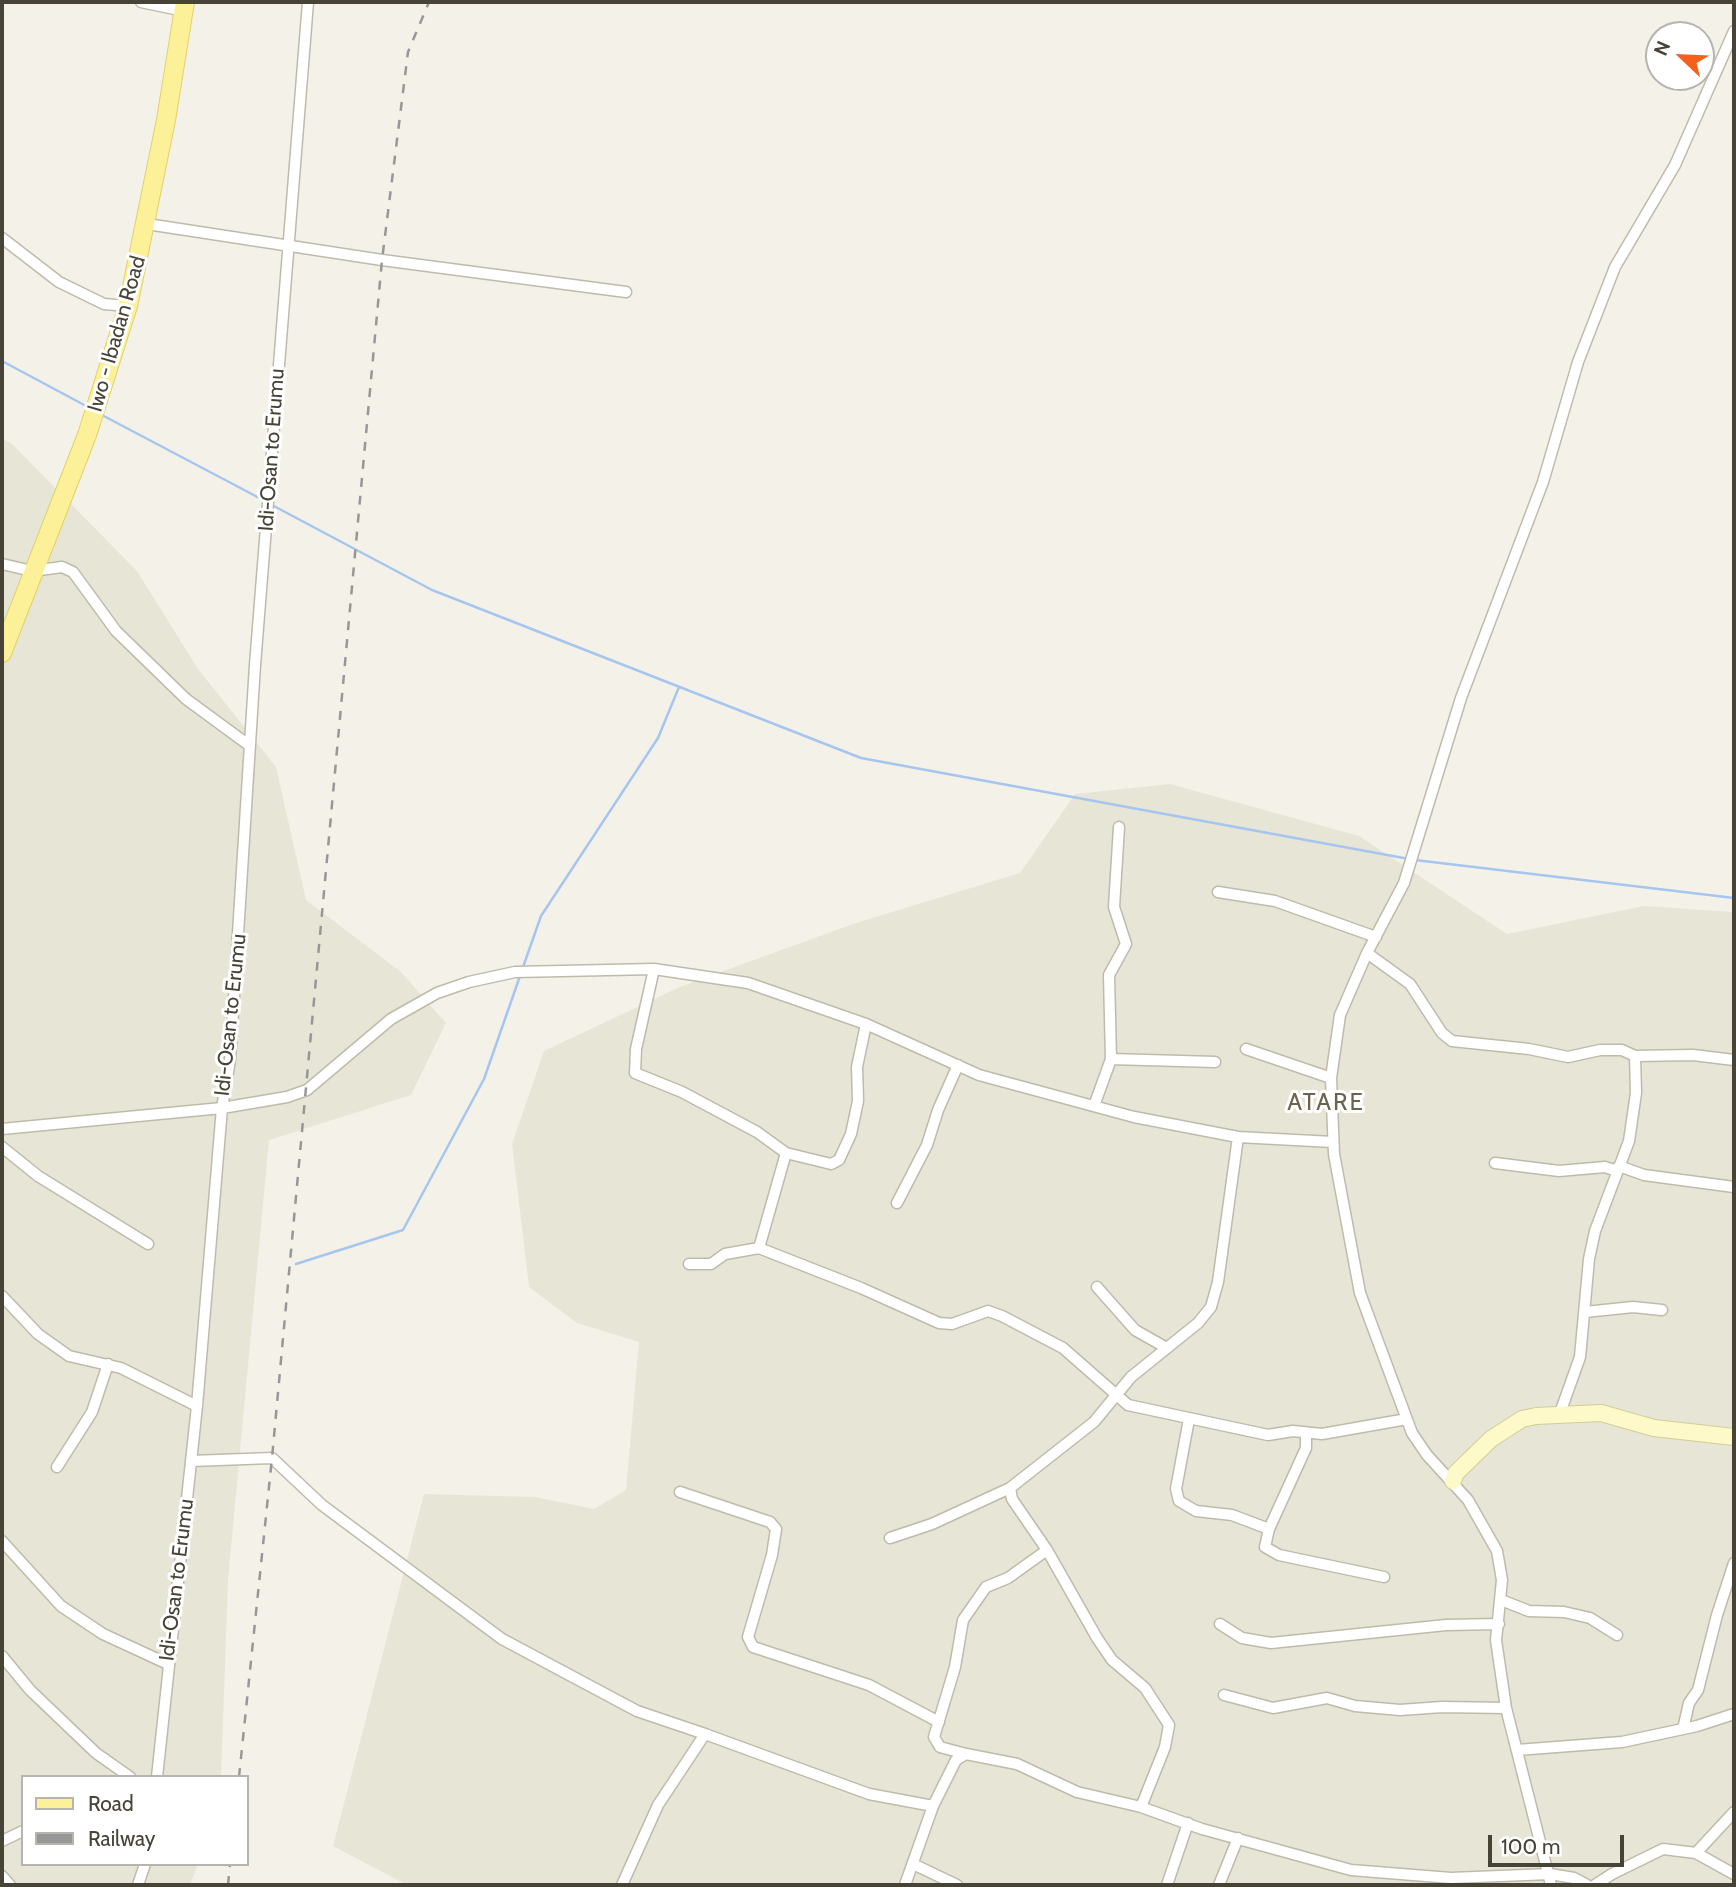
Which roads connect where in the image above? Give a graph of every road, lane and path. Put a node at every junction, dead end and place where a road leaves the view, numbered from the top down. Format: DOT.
graph roads {
  1 [pos="141,2"];
  2 [pos="308,2"];
  3 [pos="185,7"];
  4 [pos="1734,31"];
  5 [pos="147,224"];
  6 [pos="2,238"];
  7 [pos="288,250"];
  8 [pos="626,292"];
  9 [pos="128,306"];
  10 [pos="2,564"];
  11 [pos="32,571"];
  12 [pos="2,653"];
  13 [pos="250,746"];
  14 [pos="1119,827"];
  15 [pos="1218,892"];
  16 [pos="1376,937"];
  17 [pos="1367,953"];
  18 [pos="654,969"];
  19 [pos="866,1024"];
  20 [pos="1246,1049"];
  21 [pos="1635,1056"];
  22 [pos="1111,1059"];
  23 [pos="1734,1060"];
  24 [pos="1215,1062"];
  25 [pos="958,1065"];
  26 [pos="1331,1078"];
  27 [pos="1094,1106"];
  28 [pos="222,1108"];
  29 [pos="2,1129"];
  30 [pos="1238,1137"];
  31 [pos="1332,1142"];
  32 [pos="2,1147"];
  33 [pos="786,1153"];
  34 [pos="1495,1163"];
  35 [pos="1618,1169"];
  36 [pos="1734,1187"];
  37 [pos="897,1203"];
  38 [pos="148,1244"];
  39 [pos="759,1248"];
  40 [pos="689,1264"];
  41 [pos="1097,1287"];
  42 [pos="2,1296"];
  43 [pos="1662,1310"];
  44 [pos="1585,1312"];
  45 [pos="1165,1347"];
  46 [pos="108,1364"];
  47 [pos="1116,1394"];
  48 [pos="197,1406"];
  49 [pos="1560,1413"];
  50 [pos="1189,1419"];
  51 [pos="1407,1419"];
  52 [pos="1306,1433"];
  53 [pos="1734,1437"];
  54 [pos="191,1461"];
  55 [pos="57,1467"];
  56 [pos="1453,1481"];
  57 [pos="1010,1488"];
  58 [pos="680,1492"];
  59 [pos="1269,1529"];
  60 [pos="890,1538"];
  61 [pos="2,1541"];
  62 [pos="1047,1550"];
  63 [pos="1734,1563"];
  64 [pos="1384,1577"];
  65 [pos="1501,1600"];
  66 [pos="1220,1624"];
  67 [pos="1499,1624"];
  68 [pos="1617,1635"];
  69 [pos="2,1656"];
  70 [pos="168,1664"];
  71 [pos="1224,1695"];
  72 [pos="1506,1709"];
  73 [pos="1734,1714"];
  74 [pos="939,1722"];
  75 [pos="1683,1728"];
  76 [pos="705,1734"];
  77 [pos="1517,1750"];
  78 [pos="966,1754"];
  79 [pos="127,1775"];
  80 [pos="155,1775"];
  81 [pos="933,1806"];
  82 [pos="1141,1807"];
  83 [pos="1734,1812"];
  84 [pos="1188,1823"];
  85 [pos="21,1832"];
  86 [pos="1238,1838"];
  87 [pos="2,1840"];
  88 [pos="1696,1853"];
  89 [pos="913,1864"];
  90 [pos="144,1866"];
  91 [pos="1734,1874"];
  92 [pos="2,1876"];
  93 [pos="1550,1880"];
  94 [pos="1451,1882"];
  95 [pos="10,1885"];
  96 [pos="138,1885"];
  97 [pos="622,1885"];
  98 [pos="905,1885"];
  99 [pos="957,1885"];
  100 [pos="1167,1885"];
  101 [pos="1219,1885"];
  102 [pos="1587,1885"];
  103 [pos="1595,1885"];
  1 -- 3 [label="street"];
  2 -- 7 [label="street, Idi-Osan to Erumu"];
  3 -- 5 [label="main road, Iwo - Ibadan Road"];
  4 -- 16 [label="street"];
  5 -- 7 [label="street"];
  5 -- 9 [label="main road, Iwo - Ibadan Road"];
  6 -- 9 [label="street"];
  7 -- 8 [label="street"];
  7 -- 13 [label="street, Idi-Osan to Erumu"];
  9 -- 11 [label="main road, Iwo - Ibadan Road"];
  10 -- 11 [label="street"];
  11 -- 12 [label="main road, Iwo - Ibadan Road"];
  11 -- 13 [label="street"];
  13 -- 28 [label="street, Idi-Osan to Erumu"];
  14 -- 22 [label="street"];
  15 -- 16 [label="street"];
  16 -- 17 [label="street"];
  17 -- 21 [label="street"];
  17 -- 26 [label="street"];
  18 -- 19 [label="street"];
  18 -- 28 [label="street"];
  18 -- 33 [label="street"];
  19 -- 25 [label="street"];
  19 -- 33 [label="street"];
  20 -- 26 [label="street"];
  21 -- 23 [label="street"];
  21 -- 35 [label="street"];
  22 -- 24 [label="street"];
  22 -- 27 [label="street"];
  25 -- 27 [label="street"];
  25 -- 37 [label="street"];
  26 -- 31 [label="street"];
  27 -- 30 [label="street"];
  28 -- 29 [label="street"];
  28 -- 48 [label="street, Idi-Osan to Erumu"];
  30 -- 31 [label="street"];
  30 -- 45 [label="street"];
  31 -- 51 [label="street"];
  32 -- 38 [label="street"];
  33 -- 39 [label="street"];
  34 -- 35 [label="street"];
  35 -- 36 [label="street"];
  35 -- 44 [label="street"];
  39 -- 40 [label="street"];
  39 -- 47 [label="street"];
  41 -- 45 [label="street"];
  42 -- 46 [label="street"];
  43 -- 44 [label="street"];
  44 -- 49 [label="street"];
  45 -- 47 [label="street"];
  46 -- 48 [label="street"];
  46 -- 55 [label="street"];
  47 -- 50 [label="street"];
  47 -- 57 [label="street"];
  48 -- 54 [label="street, Idi-Osan to Erumu"];
  49 -- 53 [label="street"];
  49 -- 56 [label="street"];
  50 -- 52 [label="street"];
  50 -- 59 [label="street"];
  51 -- 52 [label="street"];
  51 -- 56 [label="street"];
  52 -- 59 [label="street"];
  54 -- 70 [label="street, Idi-Osan to Erumu"];
  54 -- 76 [label="street"];
  56 -- 65 [label="street"];
  57 -- 60 [label="street"];
  57 -- 62 [label="street"];
  58 -- 74 [label="street"];
  59 -- 64 [label="street"];
  61 -- 70 [label="street"];
  62 -- 74 [label="street"];
  62 -- 82 [label="street"];
  63 -- 75 [label="street"];
  65 -- 67 [label="street"];
  65 -- 68 [label="street"];
  66 -- 67 [label="street"];
  67 -- 72 [label="street"];
  69 -- 79 [label="street"];
  70 -- 80 [label="street, Idi-Osan to Erumu"];
  71 -- 72 [label="street"];
  72 -- 77 [label="street"];
  73 -- 75 [label="street"];
  74 -- 78 [label="street"];
  75 -- 77 [label="street"];
  76 -- 81 [label="street"];
  76 -- 97 [label="street"];
  77 -- 93 [label="street"];
  78 -- 81 [label="street"];
  78 -- 82 [label="street"];
  81 -- 89 [label="street"];
  82 -- 84 [label="street"];
  83 -- 88 [label="street"];
  84 -- 86 [label="street"];
  84 -- 100 [label="street"];
  85 -- 87 [label="street"];
  86 -- 94 [label="street"];
  86 -- 101 [label="street"];
  88 -- 91 [label="street"];
  88 -- 103 [label="street"];
  89 -- 98 [label="street"];
  89 -- 99 [label="street"];
  90 -- 96 [label="street"];
  92 -- 95 [label="street"];
  93 -- 94 [label="street"];
  93 -- 102 [label="street"];
}
